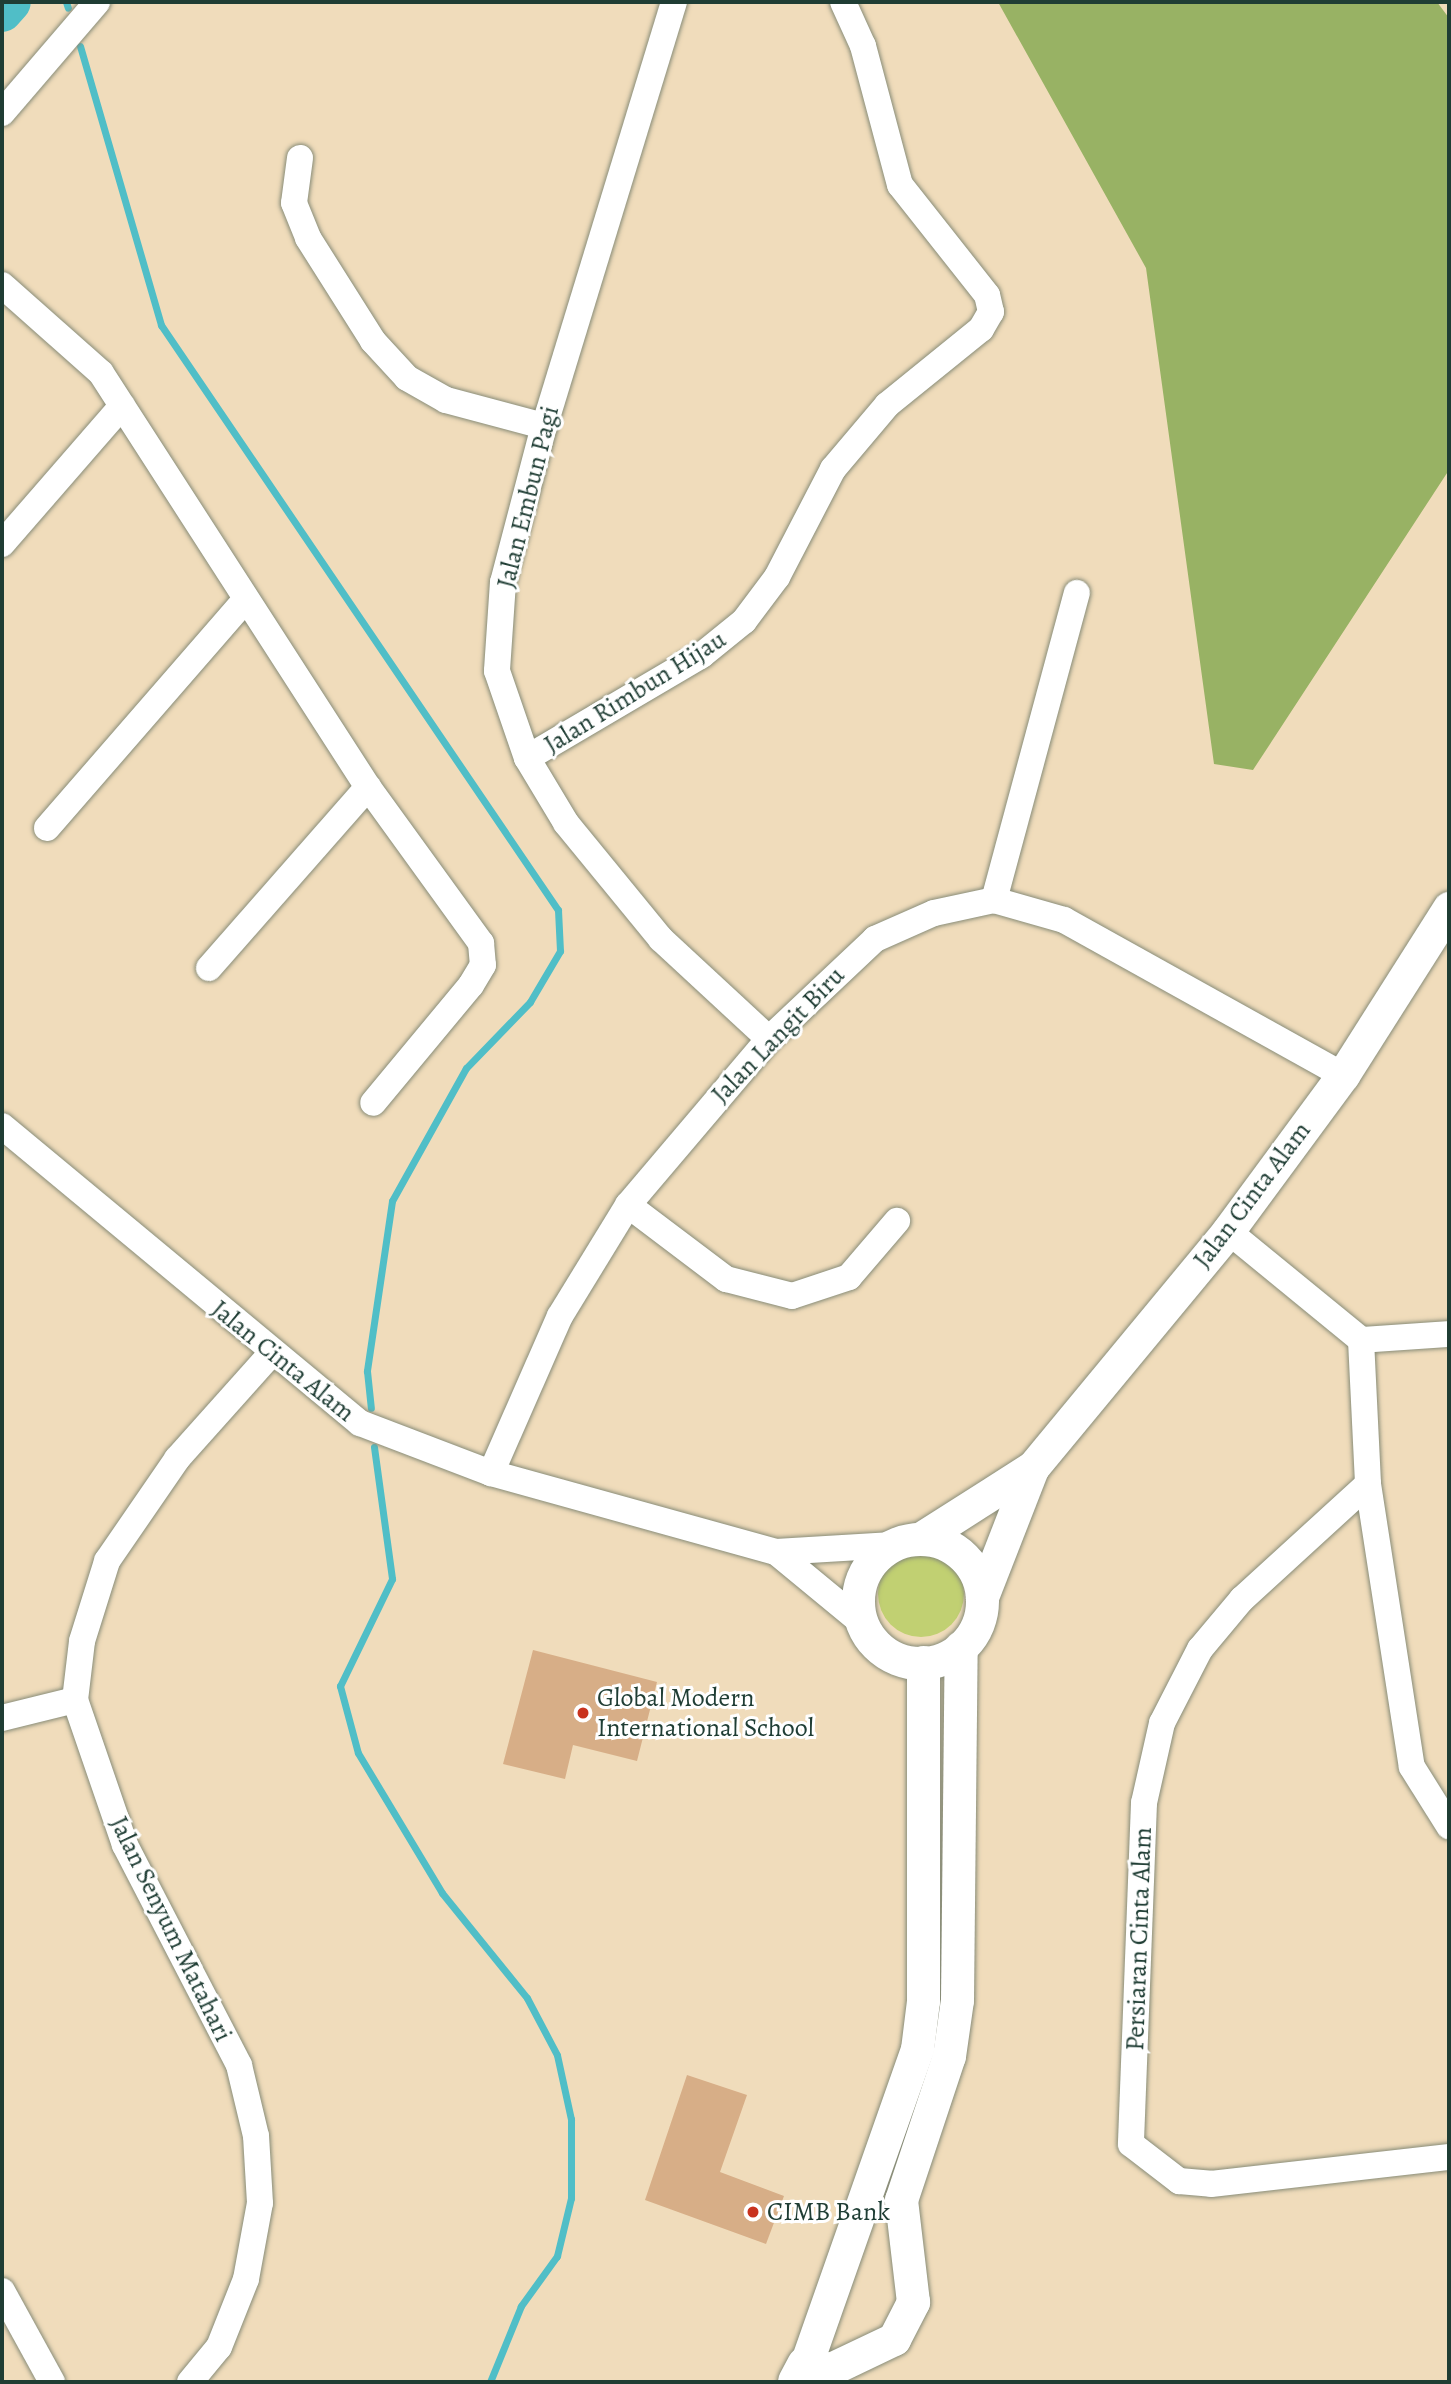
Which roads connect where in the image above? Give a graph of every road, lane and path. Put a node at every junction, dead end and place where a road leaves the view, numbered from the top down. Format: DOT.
graph roads {
  1 [pos="97,2"];
  2 [pos="674,2"];
  3 [pos="843,2"];
  4 [pos="2,113"];
  5 [pos="300,158"];
  6 [pos="2,285"];
  7 [pos="121,406"];
  8 [pos="544,426"];
  9 [pos="2,544"];
  10 [pos="1077,593"];
  11 [pos="244,601"];
  12 [pos="527,758"];
  13 [pos="368,787"];
  14 [pos="47,828"];
  15 [pos="994,900"];
  16 [pos="1449,908"];
  17 [pos="209,968"];
  18 [pos="769,1039"];
  19 [pos="1343,1075"];
  20 [pos="373,1103"];
  21 [pos="2,1126"];
  22 [pos="628,1205"];
  23 [pos="897,1221"];
  24 [pos="1228,1231"];
  25 [pos="1449,1334"];
  26 [pos="1361,1339"];
  27 [pos="271,1354"];
  28 [pos="1033,1467"];
  29 [pos="491,1473"];
  30 [pos="1368,1484"];
  31 [pos="907,1542"];
  32 [pos="776,1552"];
  33 [pos="982,1597"];
  34 [pos="862,1623"];
  35 [pos="961,1647"];
  36 [pos="923,1662"];
  37 [pos="75,1700"];
  38 [pos="2,1718"];
  39 [pos="1449,1826"];
  40 [pos="1449,2157"];
  41 [pos="2,2291"];
  42 [pos="826,2313"];
  43 [pos="875,2350"];
  44 [pos="815,2375"];
  45 [pos="52,2382"];
  46 [pos="190,2382"];
  1 -- 4 [label="street"];
  2 -- 8 [label="street, Jalan Embun Pagi"];
  3 -- 12 [label="street, Jalan Rimbun Hijau"];
  5 -- 8 [label="street"];
  6 -- 7 [label="street"];
  7 -- 9 [label="street"];
  7 -- 11 [label="street"];
  8 -- 12 [label="street, Jalan Embun Pagi"];
  10 -- 15 [label="street"];
  11 -- 13 [label="street"];
  11 -- 14 [label="street"];
  12 -- 18 [label="street, Jalan Embun Pagi"];
  13 -- 17 [label="street"];
  13 -- 20 [label="street"];
  15 -- 18 [label="street, Jalan Langit Biru"];
  15 -- 19 [label="street, Jalan Langit Biru"];
  16 -- 19 [label="street, Jalan Cinta Alam"];
  18 -- 22 [label="street, Jalan Langit Biru"];
  19 -- 24 [label="street, Jalan Cinta Alam"];
  21 -- 27 [label="street, Jalan Cinta Alam"];
  22 -- 23 [label="street"];
  22 -- 29 [label="street, Jalan Langit Biru"];
  24 -- 26 [label="street"];
  24 -- 28 [label="street, Jalan Cinta Alam"];
  25 -- 26 [label="street"];
  26 -- 30 [label="street"];
  27 -- 29 [label="street, Jalan Cinta Alam"];
  27 -- 37 [label="street, Jalan Senyum Matahari"];
  28 -- 31 [label="street, Jalan Cinta Alam"];
  28 -- 33 [label="street, Jalan Cinta Alam"];
  29 -- 32 [label="street, Jalan Cinta Alam"];
  30 -- 39 [label="street"];
  30 -- 40 [label="street, Persiaran Cinta Alam"];
  31 -- 32 [label="street, Jalan Cinta Alam"];
  31 -- 33 [label="street"];
  31 -- 34 [label="street"];
  32 -- 34 [label="street, Jalan Cinta Alam"];
  33 -- 35 [label="street"];
  34 -- 36 [label="street"];
  35 -- 36 [label="street"];
  35 -- 43 [label="street"];
  36 -- 42 [label="street"];
  37 -- 38 [label="street"];
  37 -- 46 [label="street, Jalan Senyum Matahari"];
  41 -- 45 [label="street"];
  42 -- 43 [label="street"];
  42 -- 44 [label="street"];
  43 -- 44 [label="street"];
}
